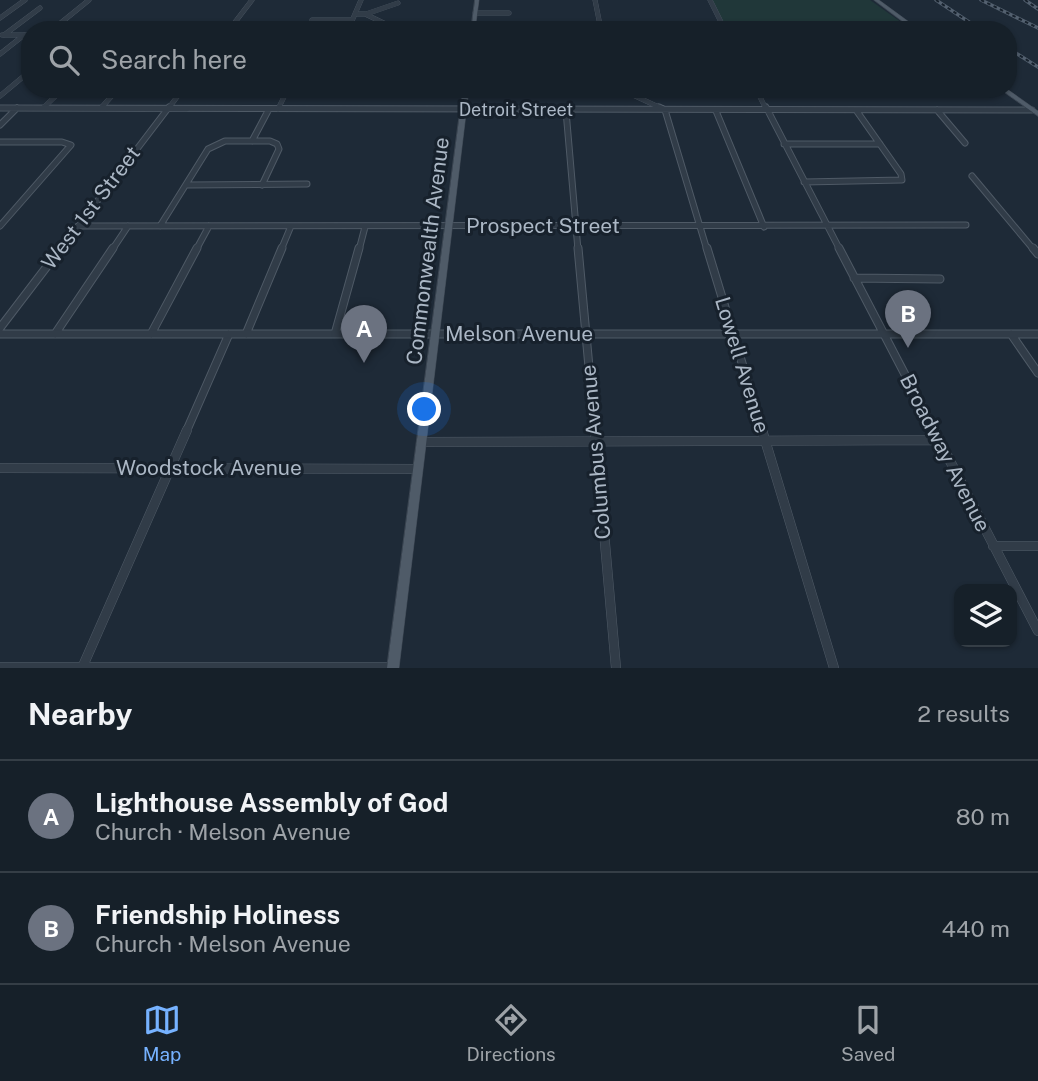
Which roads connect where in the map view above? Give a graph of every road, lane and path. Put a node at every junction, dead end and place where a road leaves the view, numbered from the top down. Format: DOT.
graph roads {
  1 [pos="26,0"];
  2 [pos="89,0"];
  3 [pos="252,0"];
  4 [pos="361,0"];
  5 [pos="477,0"];
  6 [pos="595,0"];
  7 [pos="710,0"];
  8 [pos="876,0"];
  9 [pos="398,3"];
  10 [pos="40,8"];
  11 [pos="475,13"];
  12 [pos="509,13"];
  13 [pos="355,14"];
  14 [pos="365,15"];
  15 [pos="0,18"];
  16 [pos="313,20"];
  17 [pos="352,20"];
  18 [pos="22,21"];
  19 [pos="63,21"];
  20 [pos="236,21"];
  21 [pos="379,21"];
  22 [pos="474,21"];
  23 [pos="599,21"];
  24 [pos="720,21"];
  25 [pos="905,21"];
  26 [pos="21,22"];
  27 [pos="2,35"];
  28 [pos="21,35"];
  29 [pos="21,39"];
  30 [pos="0,54"];
  31 [pos="21,78"];
  32 [pos="0,96"];
  33 [pos="54,98"];
  34 [pos="110,98"];
  35 [pos="176,98"];
  36 [pos="284,98"];
  37 [pos="465,98"];
  38 [pos="639,98"];
  39 [pos="760,98"];
  40 [pos="1016,98"];
  41 [pos="0,108"];
  42 [pos="18,108"];
  43 [pos="43,108"];
  44 [pos="101,108"];
  45 [pos="168,109"];
  46 [pos="269,109"];
  47 [pos="278,109"];
  48 [pos="463,110"];
  49 [pos="665,110"];
  50 [pos="856,110"];
  51 [pos="937,110"];
  52 [pos="566,111"];
  53 [pos="716,111"];
  54 [pos="767,111"];
  55 [pos="1035,112"];
  56 [pos="0,125"];
  57 [pos="252,141"];
  58 [pos="0,142"];
  59 [pos="965,143"];
  60 [pos="784,144"];
  61 [pos="880,144"];
  62 [pos="972,176"];
  63 [pos="804,182"];
  64 [pos="307,184"];
  65 [pos="187,185"];
  66 [pos="261,185"];
  67 [pos="967,225"];
  68 [pos="0,226"];
  69 [pos="78,226"];
  70 [pos="128,226"];
  71 [pos="160,226"];
  72 [pos="209,226"];
  73 [pos="291,226"];
  74 [pos="448,226"];
  75 [pos="576,226"];
  76 [pos="700,226"];
  77 [pos="827,226"];
  78 [pos="365,227"];
  79 [pos="764,227"];
  80 [pos="1038,254"];
  81 [pos="854,278"];
  82 [pos="940,279"];
  83 [pos="0,328"];
  84 [pos="0,334"];
  85 [pos="55,334"];
  86 [pos="151,334"];
  87 [pos="229,334"];
  88 [pos="246,334"];
  89 [pos="335,334"];
  90 [pos="435,334"];
  91 [pos="586,334"];
  92 [pos="732,334"];
  93 [pos="884,334"];
  94 [pos="1011,334"];
  95 [pos="1038,334"];
  96 [pos="1038,373"];
  97 [pos="939,440"];
  98 [pos="421,442"];
  99 [pos="595,442"];
  100 [pos="765,442"];
  101 [pos="0,468"];
  102 [pos="169,468"];
  103 [pos="418,469"];
  104 [pos="993,546"];
  105 [pos="1038,546"];
  106 [pos="1038,631"];
  107 [pos="0,667"];
  108 [pos="82,668"];
  109 [pos="393,668"];
  110 [pos="616,668"];
  111 [pos="834,668"];
  1 -- 15 [label="street"];
  2 -- 19 [label="street"];
  3 -- 20 [label="street"];
  4 -- 13 [label="street"];
  5 -- 11 [label="main road"];
  6 -- 23 [label="street"];
  7 -- 24 [label="street"];
  8 -- 25 [label="main road"];
  9 -- 14 [label="street"];
  10 -- 18 [label="street"];
  11 -- 12 [label="street"];
  11 -- 22 [label="main road"];
  13 -- 14 [label="street"];
  13 -- 17 [label="street"];
  14 -- 21 [label="street"];
  16 -- 17 [label="street"];
  26 -- 27 [label="street"];
  27 -- 28 [label="street"];
  29 -- 30 [label="street"];
  31 -- 32 [label="street"];
  33 -- 43 [label="street"];
  34 -- 44 [label="street"];
  35 -- 45 [label="street, West 1st Street"];
  36 -- 47 [label="street"];
  37 -- 48 [label="main road, Commonwealth Avenue"];
  38 -- 49 [label="street"];
  39 -- 54 [label="street, Broadway Avenue"];
  40 -- 55 [label="main road"];
  41 -- 42 [label="street, Detroit Street"];
  42 -- 43 [label="street, Detroit Street"];
  42 -- 56 [label="street"];
  43 -- 44 [label="street, Detroit Street"];
  44 -- 45 [label="street, Detroit Street"];
  45 -- 46 [label="street, Detroit Street"];
  45 -- 69 [label="street, West 1st Street"];
  46 -- 47 [label="street, Detroit Street"];
  46 -- 57 [label="street"];
  47 -- 48 [label="street, Detroit Street"];
  48 -- 52 [label="street, Detroit Street"];
  48 -- 74 [label="main road, Commonwealth Avenue"];
  49 -- 52 [label="street, Detroit Street"];
  49 -- 53 [label="street, Detroit Street"];
  49 -- 76 [label="street, Lowell Avenue"];
  50 -- 51 [label="street, Detroit Street"];
  50 -- 54 [label="street, Detroit Street"];
  50 -- 61 [label="street"];
  51 -- 55 [label="street, Detroit Street"];
  51 -- 59 [label="street"];
  52 -- 75 [label="street, Columbus Avenue"];
  53 -- 54 [label="street, Detroit Street"];
  53 -- 79 [label="street"];
  54 -- 60 [label="street, Broadway Avenue"];
  57 -- 65 [label="street"];
  57 -- 66 [label="street"];
  58 -- 68 [label="street"];
  60 -- 61 [label="street"];
  60 -- 63 [label="street, Broadway Avenue"];
  61 -- 63 [label="street"];
  62 -- 80 [label="street"];
  63 -- 77 [label="street, Broadway Avenue"];
  64 -- 66 [label="street"];
  65 -- 66 [label="street"];
  65 -- 71 [label="street"];
  67 -- 77 [label="street, Prospect Street"];
  69 -- 70 [label="street, Prospect Street"];
  69 -- 83 [label="street, West 1st Street"];
  70 -- 71 [label="street, Prospect Street"];
  70 -- 85 [label="street"];
  71 -- 72 [label="street, Prospect Street"];
  72 -- 73 [label="street, Prospect Street"];
  72 -- 86 [label="street"];
  73 -- 78 [label="street, Prospect Street"];
  73 -- 88 [label="street"];
  74 -- 75 [label="street, Prospect Street"];
  74 -- 78 [label="street, Prospect Street"];
  74 -- 90 [label="main road, Commonwealth Avenue"];
  75 -- 76 [label="street, Prospect Street"];
  75 -- 91 [label="street, Columbus Avenue"];
  76 -- 79 [label="street, Prospect Street"];
  76 -- 92 [label="street, Lowell Avenue"];
  77 -- 79 [label="street, Prospect Street"];
  77 -- 81 [label="street, Broadway Avenue"];
  78 -- 89 [label="street"];
  81 -- 82 [label="street"];
  81 -- 93 [label="street, Broadway Avenue"];
  84 -- 85 [label="street, Melson Avenue"];
  85 -- 86 [label="street, Melson Avenue"];
  86 -- 87 [label="street, Melson Avenue"];
  87 -- 88 [label="street, Melson Avenue"];
  87 -- 102 [label="street"];
  88 -- 89 [label="street, Melson Avenue"];
  89 -- 90 [label="street, Melson Avenue"];
  90 -- 91 [label="street, Melson Avenue"];
  90 -- 98 [label="main road, Commonwealth Avenue"];
  91 -- 92 [label="street, Melson Avenue"];
  91 -- 99 [label="street, Columbus Avenue"];
  92 -- 93 [label="street, Melson Avenue"];
  92 -- 100 [label="street, Lowell Avenue"];
  93 -- 94 [label="street, Melson Avenue"];
  93 -- 97 [label="street, Broadway Avenue"];
  94 -- 95 [label="street, Melson Avenue"];
  94 -- 96 [label="street"];
  97 -- 100 [label="street"];
  97 -- 104 [label="street, Broadway Avenue"];
  98 -- 99 [label="street"];
  98 -- 103 [label="main road, Commonwealth Avenue"];
  99 -- 100 [label="street"];
  99 -- 110 [label="street, Columbus Avenue"];
  100 -- 111 [label="street, Lowell Avenue"];
  101 -- 102 [label="street, Woodstock Avenue"];
  102 -- 103 [label="street, Woodstock Avenue"];
  102 -- 108 [label="street"];
  103 -- 109 [label="main road, Commonwealth Avenue"];
  104 -- 105 [label="street"];
  104 -- 106 [label="street, Broadway Avenue"];
  107 -- 108 [label="street"];
  108 -- 109 [label="street"];
}
